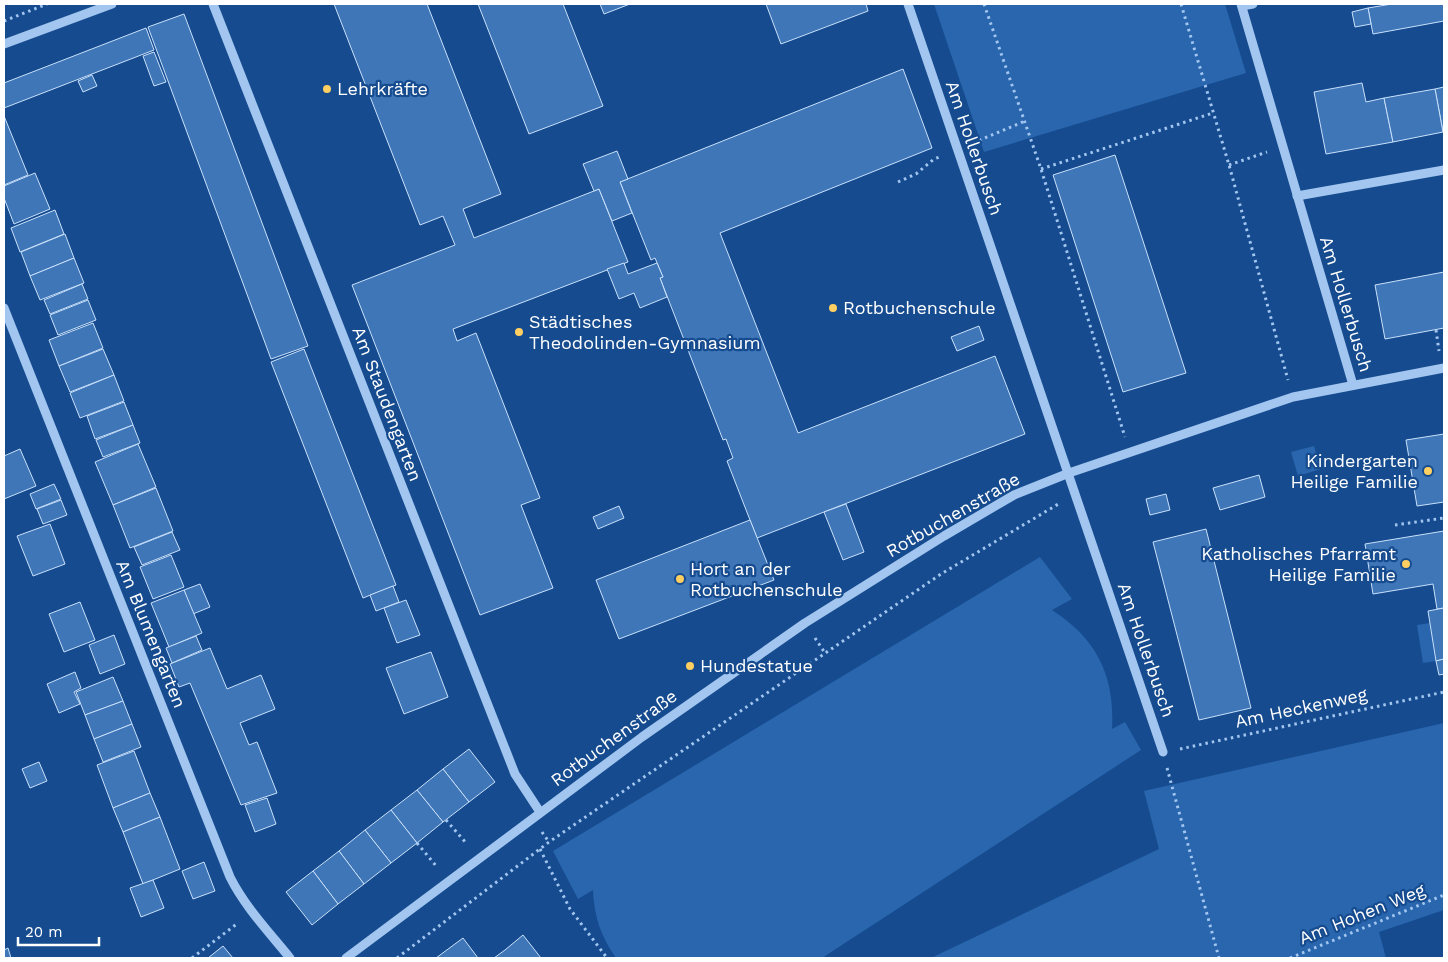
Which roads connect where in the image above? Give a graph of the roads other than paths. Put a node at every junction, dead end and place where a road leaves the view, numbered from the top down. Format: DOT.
graph roads {
  1 [pos="112,4"];
  2 [pos="213,4"];
  3 [pos="908,4"];
  4 [pos="1253,4"];
  5 [pos="1241,5"];
  6 [pos="4,44"];
  7 [pos="1444,170"];
  8 [pos="1297,196"];
  9 [pos="4,308"];
  10 [pos="1444,368"];
  11 [pos="1353,385"];
  12 [pos="1069,473"];
  13 [pos="1163,752"];
  14 [pos="540,812"];
  15 [pos="290,958"];
  16 [pos="346,958"];
  1 -- 6 [label="street"];
  2 -- 14 [label="street, Am Staudengarten"];
  3 -- 12 [label="street, Am Hollerbusch"];
  4 -- 5 [label="street"];
  5 -- 8 [label="street, Am Hollerbusch"];
  7 -- 8 [label="street"];
  8 -- 11 [label="street, Am Hollerbusch"];
  9 -- 15 [label="street, Am Blumengarten"];
  10 -- 11 [label="street"];
  11 -- 12 [label="street, Am Hollerbusch"];
  12 -- 13 [label="street, Am Hollerbusch"];
  12 -- 14 [label="street, Rotbuchenstraße"];
  14 -- 16 [label="street, Rotbuchenstraße"];
}
